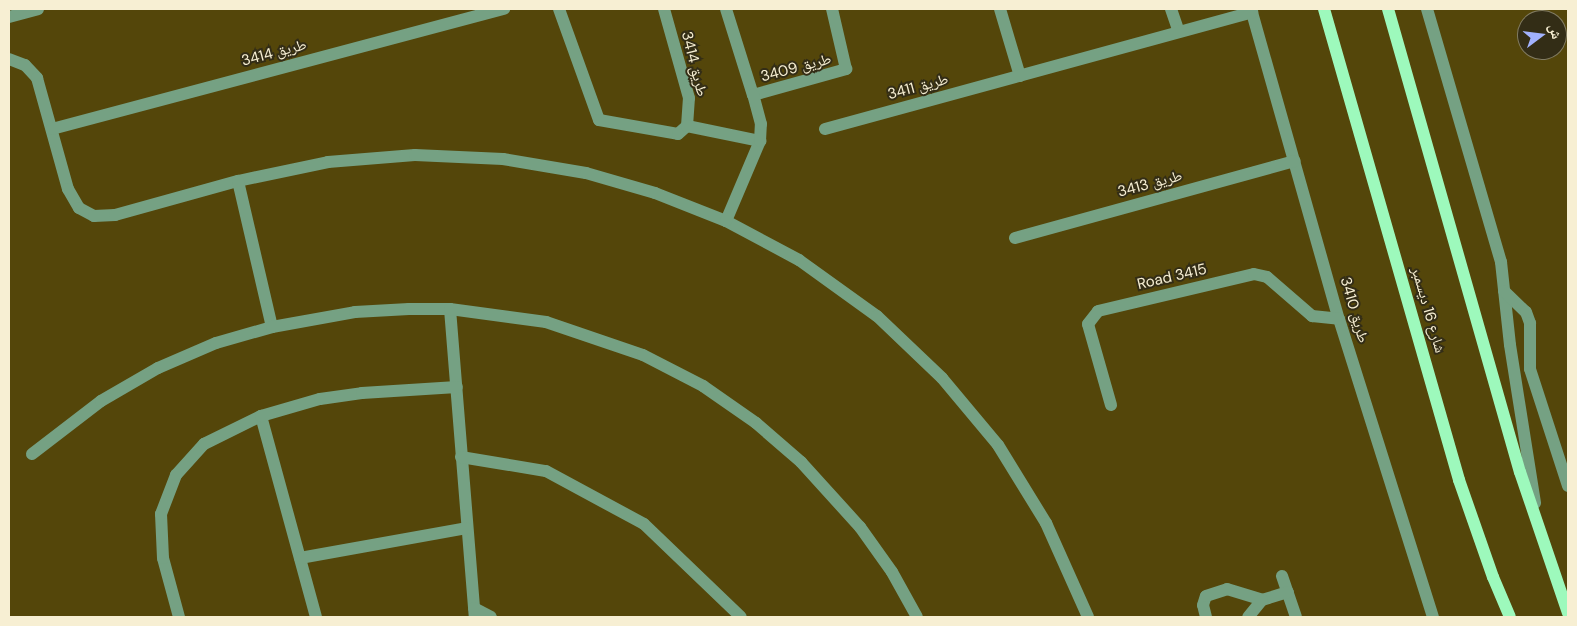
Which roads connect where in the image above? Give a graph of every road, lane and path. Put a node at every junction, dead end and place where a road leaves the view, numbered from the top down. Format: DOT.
graph roads {
  1 [pos="38,9"];
  2 [pos="504,9"];
  3 [pos="560,9"];
  4 [pos="664,9"];
  5 [pos="726,9"];
  6 [pos="832,9"];
  7 [pos="1000,9"];
  8 [pos="1171,9"];
  9 [pos="1324,9"];
  10 [pos="1388,9"];
  11 [pos="1427,9"];
  12 [pos="1252,10"];
  13 [pos="9,17"];
  14 [pos="1179,32"];
  15 [pos="9,59"];
  16 [pos="1020,76"];
  17 [pos="753,96"];
  18 [pos="687,126"];
  19 [pos="52,129"];
  20 [pos="825,129"];
  21 [pos="760,141"];
  22 [pos="1295,161"];
  23 [pos="238,181"];
  24 [pos="726,221"];
  25 [pos="1015,238"];
  26 [pos="1504,291"];
  27 [pos="450,309"];
  28 [pos="1339,319"];
  29 [pos="272,327"];
  30 [pos="457,387"];
  31 [pos="1111,405"];
  32 [pos="261,416"];
  33 [pos="32,454"];
  34 [pos="460,458"];
  35 [pos="1568,486"];
  36 [pos="466,528"];
  37 [pos="1539,533"];
  38 [pos="300,558"];
  39 [pos="1282,576"];
  40 [pos="1288,592"];
  41 [pos="1262,600"];
  42 [pos="474,612"];
  43 [pos="1568,614"];
  44 [pos="179,617"];
  45 [pos="316,617"];
  46 [pos="491,617"];
  47 [pos="741,617"];
  48 [pos="917,617"];
  49 [pos="1088,617"];
  50 [pos="1206,617"];
  51 [pos="1248,617"];
  52 [pos="1296,617"];
  53 [pos="1434,617"];
  54 [pos="1510,617"];
  1 -- 13 [label="street"];
  2 -- 19 [label="street, طريق 3414"];
  3 -- 18 [label="street"];
  4 -- 18 [label="street, طريق 3414"];
  5 -- 17 [label="street, طريق 3409"];
  6 -- 17 [label="street, طريق 3409"];
  7 -- 16 [label="street"];
  8 -- 14 [label="street"];
  9 -- 54 [label="main road, شارع 16 ديسمبر"];
  10 -- 37 [label="main road"];
  11 -- 26 [label="street"];
  12 -- 14 [label="street, طريق 3411"];
  12 -- 22 [label="street, طريق 3410"];
  14 -- 16 [label="street, طريق 3411"];
  15 -- 19 [label="street"];
  16 -- 20 [label="street, طريق 3411"];
  17 -- 21 [label="street"];
  18 -- 21 [label="street"];
  19 -- 23 [label="street"];
  21 -- 24 [label="street"];
  22 -- 25 [label="street, طريق 3413"];
  22 -- 28 [label="street, طريق 3410"];
  23 -- 24 [label="street"];
  23 -- 29 [label="street"];
  24 -- 49 [label="street"];
  26 -- 35 [label="street"];
  26 -- 37 [label="street"];
  27 -- 29 [label="street"];
  27 -- 30 [label="street"];
  27 -- 48 [label="street"];
  28 -- 31 [label="street, Road 3415"];
  28 -- 53 [label="street, طريق 3410"];
  29 -- 33 [label="street"];
  30 -- 32 [label="street"];
  30 -- 34 [label="street"];
  32 -- 38 [label="street"];
  32 -- 44 [label="street"];
  34 -- 36 [label="street"];
  34 -- 47 [label="street"];
  36 -- 38 [label="street"];
  36 -- 42 [label="street"];
  37 -- 43 [label="main road"];
  38 -- 45 [label="street"];
  39 -- 40 [label="street"];
  40 -- 41 [label="street"];
  40 -- 52 [label="street"];
  41 -- 50 [label="street"];
  41 -- 51 [label="street"];
  42 -- 46 [label="street"];
}
